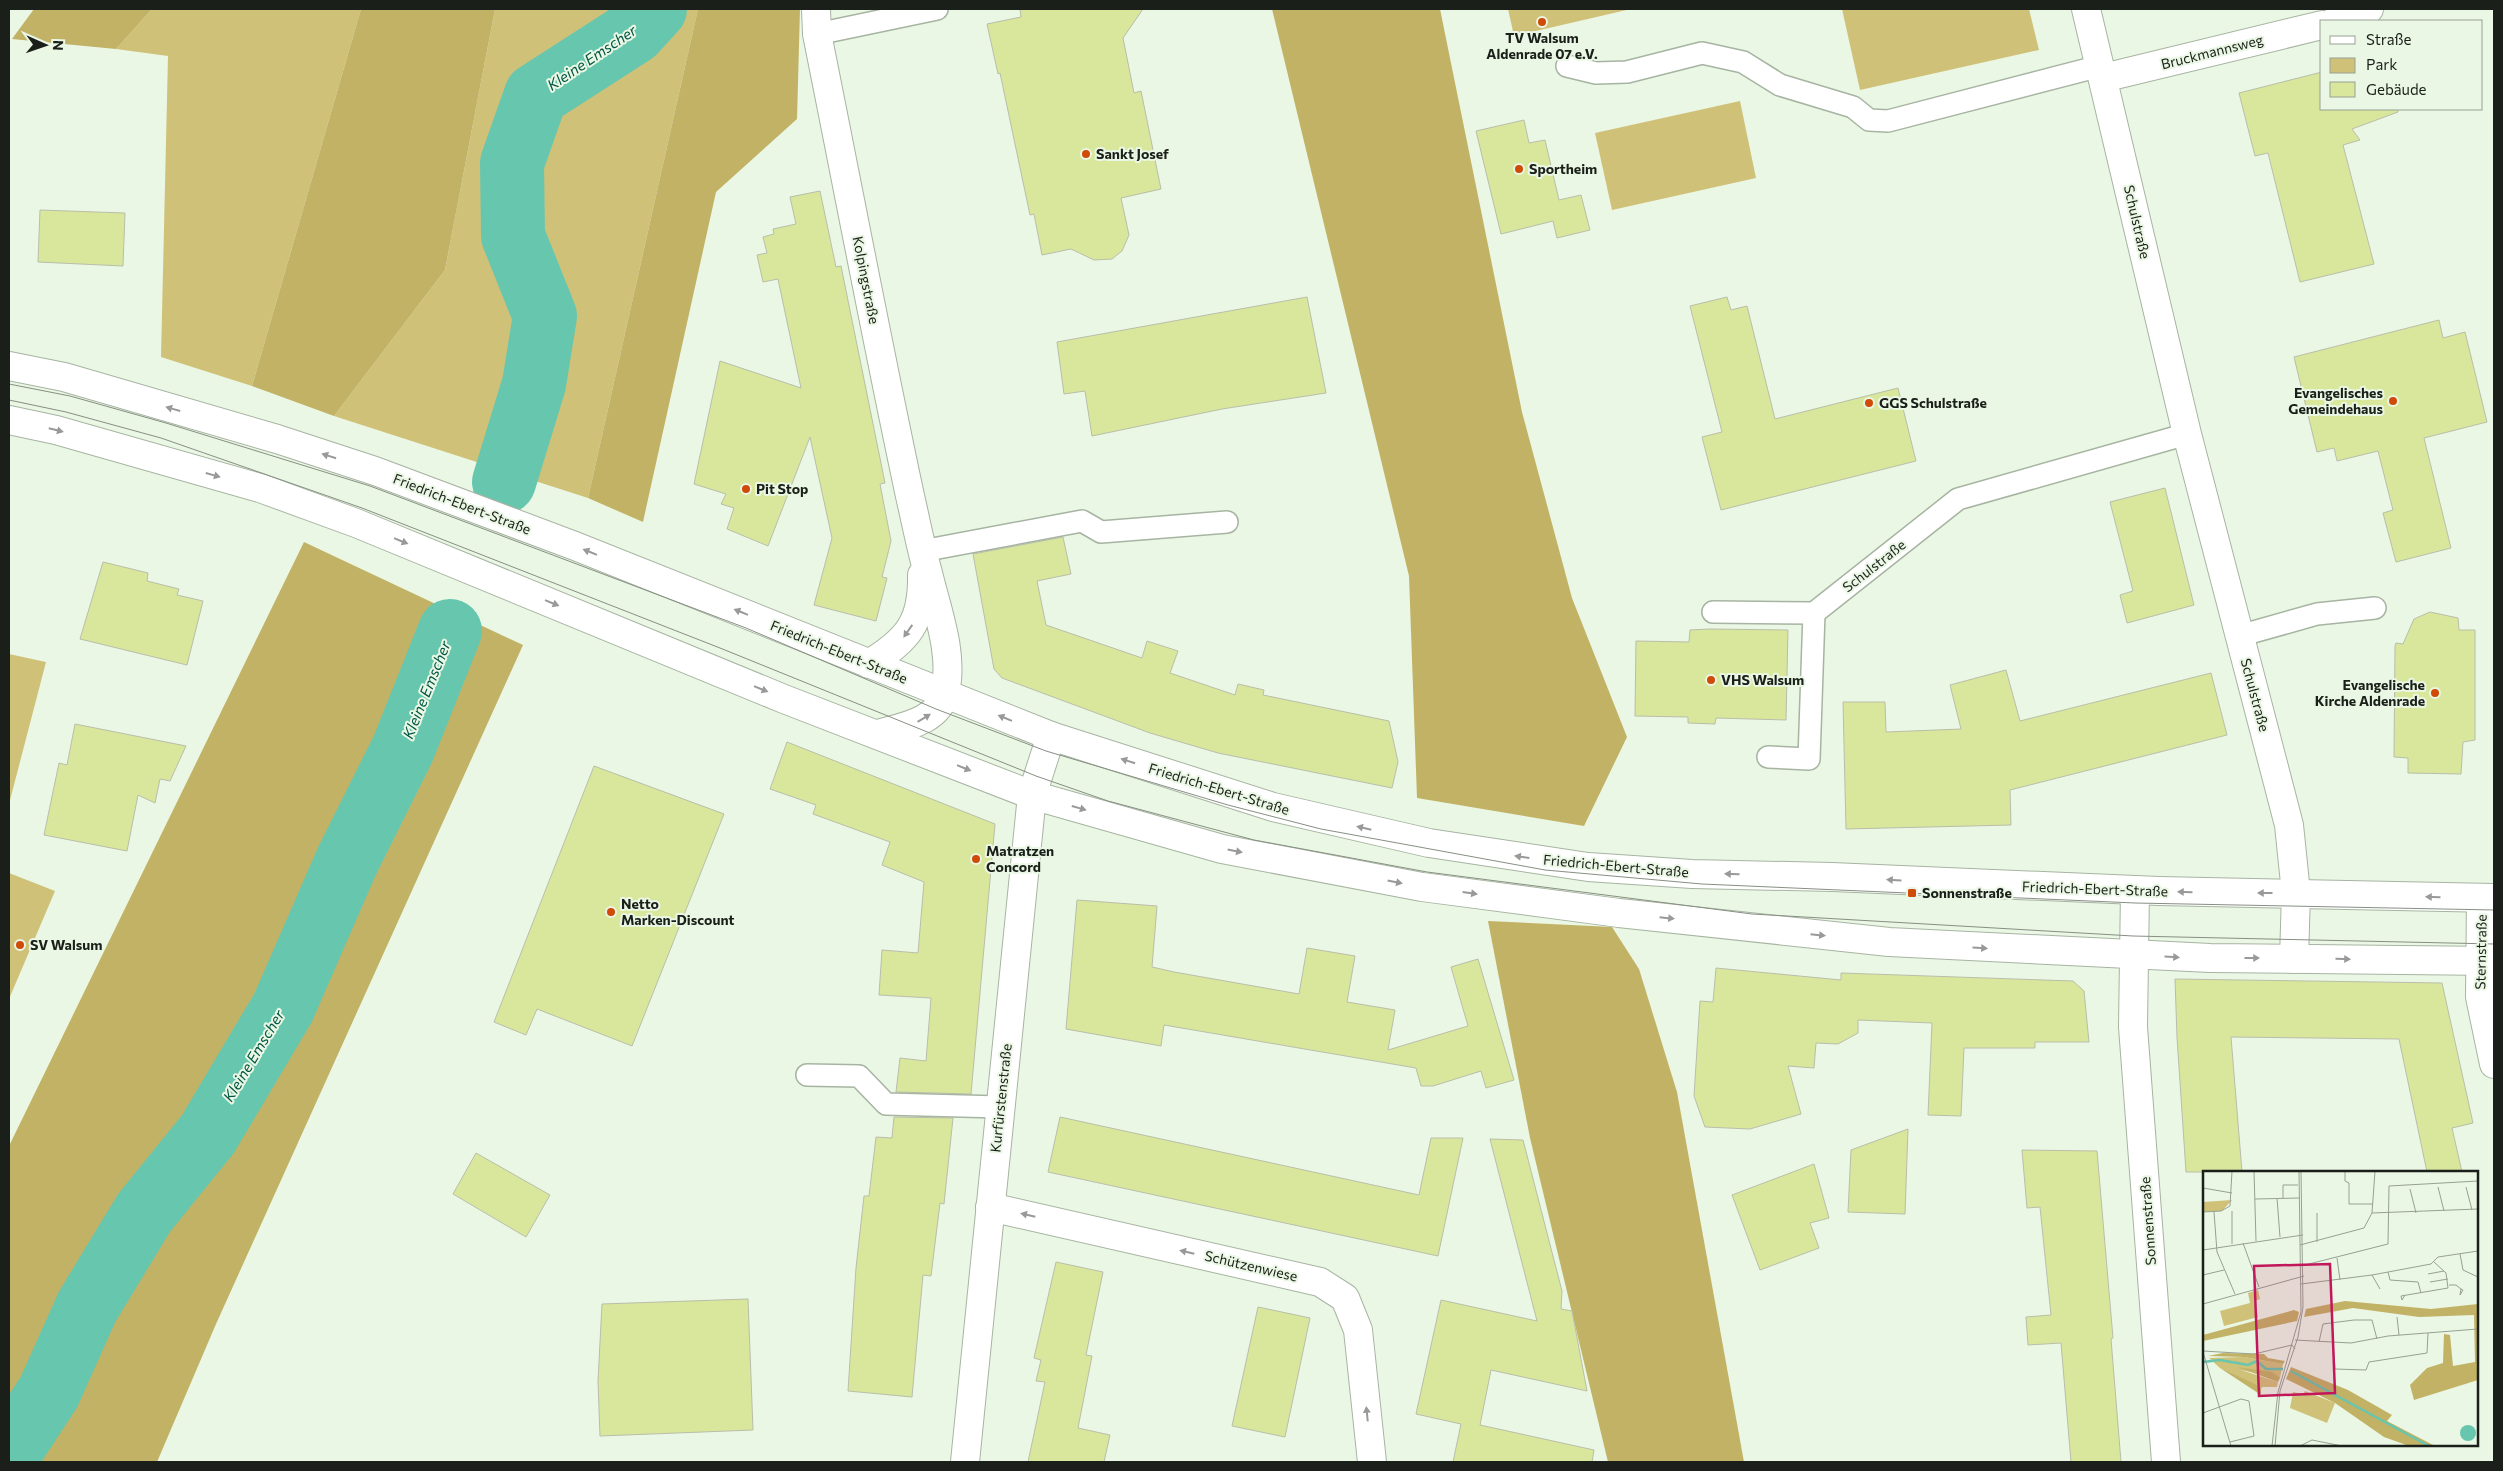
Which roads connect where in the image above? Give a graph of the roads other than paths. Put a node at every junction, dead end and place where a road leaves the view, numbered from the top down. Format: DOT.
graph roads {
  1 [pos="937,9"];
  2 [pos="2086,9"];
  3 [pos="2369,9"];
  4 [pos="2338,20"];
  5 [pos="816,21"];
  6 [pos="2320,25"];
  7 [pos="1567,66"];
  8 [pos="2101,72"];
  9 [pos="9,366"];
  10 [pos="9,420"];
  11 [pos="2187,434"];
  12 [pos="1226,522"];
  13 [pos="922,551"];
  14 [pos="2374,608"];
  15 [pos="1714,612"];
  16 [pos="1814,613"];
  17 [pos="2240,636"];
  18 [pos="869,664"];
  19 [pos="945,694"];
  20 [pos="878,734"];
  21 [pos="1050,736"];
  22 [pos="1768,757"];
  23 [pos="1032,795"];
  24 [pos="2135,890"];
  25 [pos="2296,893"];
  26 [pos="2488,898"];
  27 [pos="2133,955"];
  28 [pos="2294,959"];
  29 [pos="2488,961"];
  30 [pos="2494,1064"];
  31 [pos="807,1075"];
  32 [pos="1000,1107"];
  33 [pos="990,1206"];
  34 [pos="965,1462"];
  35 [pos="1372,1462"];
  36 [pos="2166,1462"];
  1 -- 5 [label="lane"];
  2 -- 8 [label="main road, Schulstraße"];
  3 -- 4 [label="main road"];
  5 -- 13 [label="main road, Kolpingstraße"];
  6 -- 8 [label="main road, Bruckmannsweg"];
  7 -- 8 [label="lane"];
  8 -- 11 [label="main road, Schulstraße"];
  18 -- 9 [label="main road, Friedrich-Ebert-Straße, one-way"];
  10 -- 20 [label="main road, one-way"];
  11 -- 16 [label="lane, Schulstraße"];
  11 -- 17 [label="main road, Schulstraße"];
  12 -- 13 [label="lane"];
  13 -- 18 [label="main road, Kolpingstraße, one-way"];
  13 -- 19 [label="main road, Kolpingstraße"];
  14 -- 17 [label="lane"];
  15 -- 16 [label="lane"];
  16 -- 22 [label="lane"];
  17 -- 25 [label="main road, Schulstraße"];
  18 -- 19 [label="main road, Friedrich-Ebert-Straße"];
  20 -- 19 [label="main road, Kolpingstraße, one-way"];
  21 -- 19 [label="main road, Friedrich-Ebert-Straße, one-way"];
  20 -- 23 [label="main road, one-way"];
  21 -- 23 [label="main road, Kurfürstenstraße"];
  24 -- 21 [label="main road, Friedrich-Ebert-Straße, one-way"];
  23 -- 27 [label="main road, one-way"];
  23 -- 32 [label="main road, Kurfürstenstraße"];
  25 -- 24 [label="main road, Friedrich-Ebert-Straße, one-way"];
  24 -- 27 [label="main road, Sonnenstraße"];
  26 -- 25 [label="main road, Friedrich-Ebert-Straße, one-way"];
  25 -- 28 [label="main road, Schulstraße"];
  26 -- 29 [label="main road, Sternstraße"];
  27 -- 28 [label="main road, one-way"];
  27 -- 36 [label="main road, Sonnenstraße"];
  28 -- 29 [label="main road, one-way"];
  29 -- 30 [label="main road, Sternstraße"];
  31 -- 32 [label="lane"];
  32 -- 33 [label="main road, Kurfürstenstraße"];
  33 -- 34 [label="main road, Kurfürstenstraße"];
  35 -- 33 [label="main road, Schützenwiese, one-way"];
}
